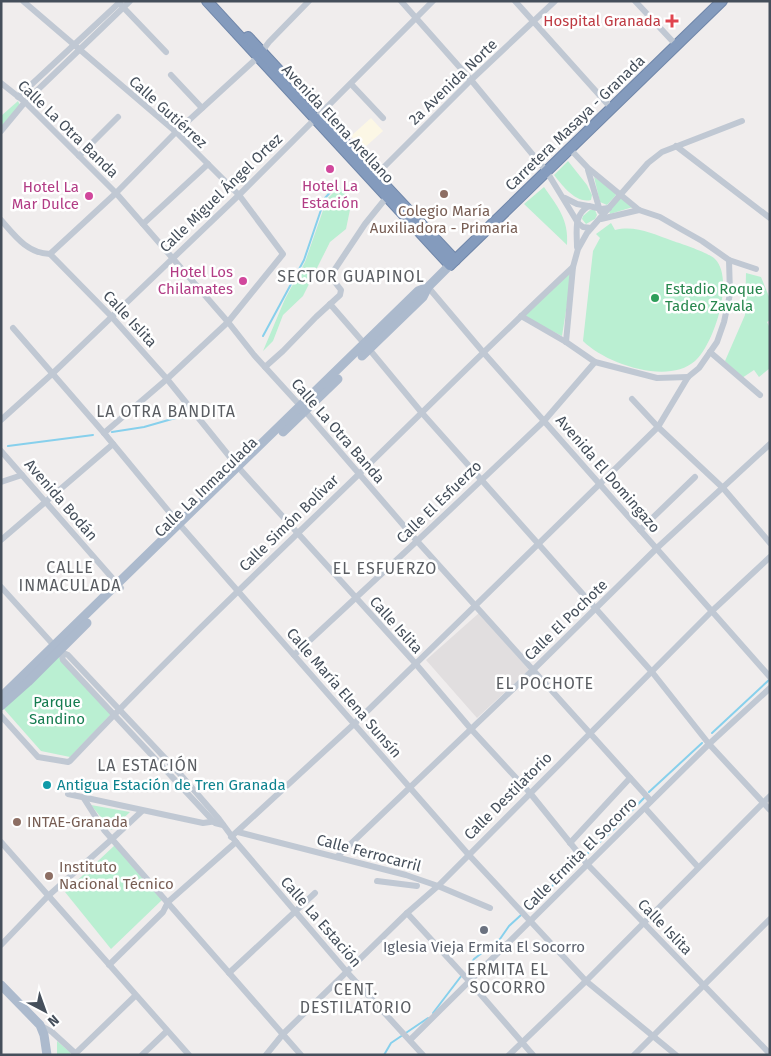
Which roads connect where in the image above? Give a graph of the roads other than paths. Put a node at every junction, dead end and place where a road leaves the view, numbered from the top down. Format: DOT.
graph roads {
  1 [pos="23,1"];
  2 [pos="130,1"];
  3 [pos="308,1"];
  4 [pos="401,1"];
  5 [pos="433,1"];
  6 [pos="516,1"];
  7 [pos="555,1"];
  8 [pos="635,1"];
  9 [pos="722,1"];
  10 [pos="120,3"];
  11 [pos="213,4"];
  12 [pos="416,19"];
  13 [pos="533,22"];
  14 [pos="676,46"];
  15 [pos="76,48"];
  16 [pos="166,52"];
  17 [pos="259,54"];
  18 [pos="171,76"];
  19 [pos="471,80"];
  20 [pos="1,83"];
  21 [pos="351,84"];
  22 [pos="18,97"];
  23 [pos="25,102"];
  24 [pos="202,108"];
  25 [pos="611,108"];
  26 [pos="118,118"];
  27 [pos="317,118"];
  28 [pos="383,118"];
  29 [pos="742,120"];
  30 [pos="1,131"];
  31 [pos="176,132"];
  32 [pos="676,146"];
  33 [pos="570,150"];
  34 [pos="79,156"];
  35 [pos="208,164"];
  36 [pos="588,168"];
  37 [pos="547,172"];
  38 [pos="373,178"];
  39 [pos="116,193"];
  40 [pos="239,194"];
  41 [pos="562,195"];
  42 [pos="621,195"];
  43 [pos="386,198"];
  44 [pos="589,206"];
  45 [pos="599,208"];
  46 [pos="610,208"];
  47 [pos="639,210"];
  48 [pos="404,211"];
  49 [pos="770,218"];
  50 [pos="600,219"];
  51 [pos="2,222"];
  52 [pos="578,223"];
  53 [pos="143,224"];
  54 [pos="591,228"];
  55 [pos="50,254"];
  56 [pos="577,254"];
  57 [pos="172,258"];
  58 [pos="729,260"];
  59 [pos="452,263"];
  60 [pos="573,267"];
  61 [pos="756,269"];
  62 [pos="428,287"];
  63 [pos="330,304"];
  64 [pos="111,316"];
  65 [pos="520,316"];
  66 [pos="228,322"];
  67 [pos="12,328"];
  68 [pos="566,342"];
  69 [pos="367,346"];
  70 [pos="483,352"];
  71 [pos="710,352"];
  72 [pos="595,362"];
  73 [pos="265,366"];
  74 [pos="52,374"];
  75 [pos="688,377"];
  76 [pos="168,379"];
  77 [pos="760,395"];
  78 [pos="632,399"];
  79 [pos="303,408"];
  80 [pos="422,413"];
  81 [pos="1,420"];
  82 [pos="544,420"];
  83 [pos="658,427"];
  84 [pos="104,433"];
  85 [pos="113,444"];
  86 [pos="770,444"];
  87 [pos="1,451"];
  88 [pos="240,469"];
  89 [pos="359,473"];
  90 [pos="22,475"];
  91 [pos="695,477"];
  92 [pos="480,479"];
  93 [pos="1,482"];
  94 [pos="599,483"];
  95 [pos="723,488"];
  96 [pos="45,502"];
  97 [pos="181,527"];
  98 [pos="640,530"];
  99 [pos="297,533"];
  100 [pos="1,540"];
  101 [pos="417,541"];
  102 [pos="770,543"];
  103 [pos="538,544"];
  104 [pos="657,548"];
  105 [pos="770,557"];
  106 [pos="119,586"];
  107 [pos="1,587"];
  108 [pos="237,591"];
  109 [pos="355,598"];
  110 [pos="474,605"];
  111 [pos="596,609"];
  112 [pos="712,611"];
  113 [pos="58,650"];
  114 [pos="294,655"];
  115 [pos="415,663"];
  116 [pos="534,669"];
  117 [pos="652,672"];
  118 [pos="769,675"];
  119 [pos="26,680"];
  120 [pos="770,688"];
  121 [pos="1,697"];
  122 [pos="1,706"];
  123 [pos="119,709"];
  124 [pos="113,715"];
  125 [pos="1,716"];
  126 [pos="354,724"];
  127 [pos="471,729"];
  128 [pos="589,734"];
  129 [pos="149,740"];
  130 [pos="709,744"];
  131 [pos="143,746"];
  132 [pos="180,774"];
  133 [pos="630,778"];
  134 [pos="175,780"];
  135 [pos="409,786"];
  136 [pos="530,793"];
  137 [pos="68,794"];
  138 [pos="83,796"];
  139 [pos="770,796"];
  140 [pos="652,801"];
  141 [pos="763,802"];
  142 [pos="645,808"];
  143 [pos="770,810"];
  144 [pos="142,811"];
  145 [pos="219,822"];
  146 [pos="238,832"];
  147 [pos="112,839"];
  148 [pos="234,839"];
  149 [pos="1,842"];
  150 [pos="570,843"];
  151 [pos="468,854"];
  152 [pos="337,857"];
  153 [pos="584,860"];
  154 [pos="698,867"];
  155 [pos="406,875"];
  156 [pos="377,881"];
  157 [pos="417,886"];
  158 [pos="438,886"];
  159 [pos="315,893"];
  160 [pos="427,895"];
  161 [pos="48,896"];
  162 [pos="168,902"];
  163 [pos="490,908"];
  164 [pos="296,911"];
  165 [pos="407,913"];
  166 [pos="770,919"];
  167 [pos="531,920"];
  168 [pos="644,922"];
  169 [pos="1,945"];
  170 [pos="109,965"];
  171 [pos="346,971"];
  172 [pos="229,973"];
  173 [pos="469,981"];
  174 [pos="586,982"];
  175 [pos="1,984"];
  176 [pos="704,985"];
  177 [pos="135,996"];
  178 [pos="40,1026"];
  179 [pos="168,1031"];
  180 [pos="283,1034"];
  181 [pos="652,1036"];
  182 [pos="409,1039"];
  183 [pos="521,1042"];
  184 [pos="74,1054"];
  185 [pos="637,1054"];
  186 [pos="770,1054"];
  187 [pos="46,1055"];
  188 [pos="142,1055"];
  189 [pos="189,1055"];
  190 [pos="266,1055"];
  191 [pos="301,1055"];
  192 [pos="423,1055"];
  193 [pos="509,1055"];
  194 [pos="532,1055"];
  195 [pos="676,1055"];
  1 -- 15 [label="street, Calle Gutiérrez"];
  2 -- 10 [label="street"];
  3 -- 17 [label="street"];
  4 -- 12 [label="street"];
  5 -- 12 [label="street, Calle Miguel Ángel Ortez"];
  6 -- 13 [label="street"];
  7 -- 13 [label="street, 2a Avenida Norte"];
  8 -- 14 [label="street"];
  9 -- 14 [label="highway, Carretera Masaya - Granada"];
  10 -- 15 [label="street"];
  10 -- 16 [label="street"];
  11 -- 17 [label="highway, Avenida Elena Arellano"];
  12 -- 19 [label="street"];
  12 -- 21 [label="street, Calle Miguel Ángel Ortez"];
  13 -- 19 [label="street, 2a Avenida Norte"];
  13 -- 25 [label="street"];
  14 -- 25 [label="highway, Carretera Masaya - Granada"];
  15 -- 22 [label="street"];
  15 -- 23 [label="street"];
  15 -- 31 [label="street, Calle Gutiérrez"];
  17 -- 24 [label="street"];
  17 -- 27 [label="highway, Avenida Elena Arellano"];
  18 -- 24 [label="street"];
  19 -- 37 [label="street"];
  19 -- 38 [label="street, 2a Avenida Norte"];
  20 -- 22 [label="street, Calle La Otra Banda"];
  21 -- 27 [label="street, Calle Miguel Ángel Ortez"];
  21 -- 28 [label="street"];
  22 -- 23 [label="street, Calle La Otra Banda"];
  23 -- 30 [label="street"];
  23 -- 34 [label="street, Calle La Otra Banda"];
  24 -- 31 [label="street"];
  25 -- 33 [label="highway, Carretera Masaya - Granada"];
  26 -- 34 [label="street"];
  27 -- 38 [label="highway, Avenida Elena Arellano"];
  27 -- 40 [label="street, Calle Miguel Ángel Ortez"];
  29 -- 32 [label="street"];
  31 -- 35 [label="street, Calle Gutiérrez"];
  31 -- 39 [label="street"];
  32 -- 42 [label="street"];
  32 -- 49 [label="street"];
  33 -- 36 [label="street"];
  33 -- 37 [label="highway, Carretera Masaya - Granada"];
  34 -- 39 [label="street, Calle La Otra Banda"];
  35 -- 40 [label="street, Calle Gutiérrez"];
  35 -- 53 [label="street"];
  36 -- 42 [label="street"];
  36 -- 45 [label="street"];
  37 -- 41 [label="street"];
  37 -- 59 [label="highway, Carretera Masaya - Granada"];
  38 -- 43 [label="highway, Avenida Elena Arellano"];
  38 -- 48 [label="highway, Avenida Elena Arellano"];
  39 -- 53 [label="street, Calle La Otra Banda"];
  39 -- 55 [label="street"];
  40 -- 57 [label="street, Calle Miguel Ángel Ortez"];
  40 -- 66 [label="street, Calle Gutiérrez"];
  41 -- 44 [label="street"];
  41 -- 52 [label="street"];
  42 -- 46 [label="street"];
  42 -- 47 [label="street"];
  43 -- 48 [label="highway, Avenida Elena Arellano"];
  43 -- 63 [label="street"];
  44 -- 45 [label="street"];
  44 -- 52 [label="street"];
  45 -- 46 [label="street"];
  45 -- 50 [label="street"];
  46 -- 50 [label="street"];
  47 -- 50 [label="street"];
  47 -- 58 [label="street"];
  48 -- 59 [label="highway, Avenida Elena Arellano"];
  50 -- 54 [label="street"];
  51 -- 55 [label="street"];
  52 -- 54 [label="street"];
  52 -- 56 [label="street"];
  53 -- 57 [label="street, Calle La Otra Banda"];
  54 -- 56 [label="street"];
  55 -- 64 [label="street, Calle Islita"];
  56 -- 60 [label="street"];
  57 -- 64 [label="street, Calle Miguel Ángel Ortez"];
  57 -- 66 [label="street, Calle La Otra Banda"];
  58 -- 61 [label="street"];
  58 -- 71 [label="street"];
  59 -- 62 [label="main road, Calle La Inmaculada"];
  60 -- 65 [label="street, Calle Simón Bolívar"];
  60 -- 68 [label="street"];
  62 -- 69 [label="main road, Calle La Inmaculada"];
  62 -- 70 [label="street, Avenida El Domingazo"];
  63 -- 69 [label="street"];
  63 -- 73 [label="street"];
  64 -- 74 [label="street, Calle Miguel Ángel Ortez"];
  64 -- 76 [label="street, Calle Islita"];
  65 -- 68 [label="street"];
  65 -- 70 [label="street, Calle Simón Bolívar"];
  66 -- 73 [label="street, Calle La Otra Banda"];
  66 -- 76 [label="street"];
  67 -- 74 [label="street, Calle María Elena Sunsín"];
  68 -- 72 [label="street"];
  69 -- 79 [label="main road, Calle La Inmaculada"];
  69 -- 80 [label="street"];
  70 -- 80 [label="street, Calle Simón Bolívar"];
  70 -- 82 [label="street, Avenida El Domingazo"];
  71 -- 75 [label="street"];
  71 -- 77 [label="street"];
  72 -- 75 [label="street"];
  72 -- 82 [label="street, Calle El Esfuerzo"];
  73 -- 79 [label="street, Calle La Otra Banda"];
  74 -- 81 [label="street, Calle Miguel Ángel Ortez"];
  74 -- 84 [label="street, Calle María Elena Sunsín"];
  75 -- 83 [label="street"];
  76 -- 84 [label="street"];
  76 -- 88 [label="street, Calle Islita"];
  78 -- 83 [label="street"];
  79 -- 88 [label="main road, Calle La Inmaculada"];
  79 -- 89 [label="street, Calle La Otra Banda"];
  80 -- 89 [label="street, Calle Simón Bolívar"];
  80 -- 92 [label="street"];
  82 -- 92 [label="street, Calle El Esfuerzo"];
  82 -- 94 [label="street, Avenida El Domingazo"];
  83 -- 94 [label="street"];
  83 -- 95 [label="street"];
  84 -- 85 [label="street, Calle María Elena Sunsín"];
  85 -- 96 [label="street"];
  85 -- 97 [label="street, Calle María Elena Sunsín"];
  86 -- 95 [label="street, Calle El Pochote"];
  87 -- 90 [label="street, Avenida Bodán"];
  88 -- 97 [label="main road, Calle La Inmaculada"];
  88 -- 99 [label="street, Calle Islita"];
  89 -- 99 [label="street, Calle Simón Bolívar"];
  89 -- 101 [label="street, Calle La Otra Banda"];
  90 -- 93 [label="street"];
  90 -- 96 [label="street, Avenida Bodán"];
  91 -- 98 [label="street"];
  92 -- 101 [label="street, Calle El Esfuerzo"];
  92 -- 103 [label="street"];
  94 -- 98 [label="street, Avenida El Domingazo"];
  94 -- 103 [label="street"];
  95 -- 102 [label="street"];
  95 -- 104 [label="street, Calle El Pochote"];
  96 -- 100 [label="street"];
  96 -- 106 [label="street, Avenida Bodán"];
  97 -- 106 [label="main road, Calle La Inmaculada"];
  97 -- 108 [label="street, Calle María Elena Sunsín"];
  98 -- 104 [label="street, Avenida El Domingazo"];
  99 -- 108 [label="street, Calle Simón Bolívar"];
  99 -- 109 [label="street, Calle Islita"];
  101 -- 109 [label="street, Calle El Esfuerzo"];
  101 -- 110 [label="street, Calle La Otra Banda"];
  103 -- 110 [label="street"];
  103 -- 111 [label="street"];
  104 -- 111 [label="street, Calle El Pochote"];
  104 -- 112 [label="street, Avenida El Domingazo"];
  105 -- 112 [label="street, Calle Destilatorio"];
  106 -- 113 [label="main road, Calle La Inmaculada"];
  107 -- 113 [label="street, Calle La Estación"];
  108 -- 114 [label="street, Calle María Elena Sunsín"];
  108 -- 123 [label="street, Calle Simón Bolívar"];
  109 -- 114 [label="street, Calle El Esfuerzo"];
  109 -- 115 [label="street, Calle Islita"];
  110 -- 115 [label="street"];
  110 -- 116 [label="street, Calle La Otra Banda"];
  111 -- 116 [label="street, Calle El Pochote"];
  111 -- 117 [label="street"];
  112 -- 117 [label="street, Calle Destilatorio"];
  112 -- 118 [label="street, Avenida El Domingazo"];
  113 -- 119 [label="main road, Calle La Inmaculada"];
  113 -- 123 [label="street, Calle La Estación"];
  113 -- 124 [label="street, Calle La Estación"];
  114 -- 126 [label="street, Calle María Elena Sunsín"];
  115 -- 126 [label="street"];
  115 -- 127 [label="street, Calle Islita"];
  116 -- 127 [label="street, Calle El Pochote"];
  116 -- 128 [label="street, Calle La Otra Banda"];
  117 -- 128 [label="street, Calle Destilatorio"];
  117 -- 130 [label="street"];
  119 -- 121 [label="main road, Calle La Inmaculada"];
  119 -- 122 [label="main road, Calle La Inmaculada"];
  120 -- 130 [label="street, Calle Ermita El Socorro"];
  123 -- 124 [label="street, Calle Simón Bolívar"];
  123 -- 129 [label="street, Calle La Estación"];
  124 -- 125 [label="street, Calle Simón Bolívar"];
  124 -- 131 [label="street, Calle La Estación"];
  126 -- 135 [label="street, Calle María Elena Sunsín"];
  126 -- 146 [label="street"];
  127 -- 135 [label="street, Calle El Pochote"];
  127 -- 136 [label="street, Calle Islita"];
  128 -- 133 [label="street, Calle La Otra Banda"];
  128 -- 136 [label="street, Calle Destilatorio"];
  129 -- 131 [label="street"];
  129 -- 132 [label="street, Calle La Estación"];
  130 -- 140 [label="street, Calle Ermita El Socorro"];
  130 -- 141 [label="street"];
  131 -- 134 [label="street, Calle La Estación"];
  132 -- 134 [label="street"];
  132 -- 145 [label="street, Calle La Estación"];
  133 -- 140 [label="street, Calle La Otra Banda"];
  133 -- 150 [label="street"];
  134 -- 145 [label="street, Calle La Estación"];
  135 -- 151 [label="street, Calle María Elena Sunsín"];
  135 -- 152 [label="street, Calle El Pochote"];
  136 -- 150 [label="street, Calle Islita"];
  136 -- 151 [label="street, Calle Destilatorio"];
  137 -- 138 [label="street"];
  138 -- 144 [label="street"];
  138 -- 147 [label="street"];
  139 -- 141 [label="street"];
  140 -- 142 [label="street, Calle Ermita El Socorro"];
  141 -- 143 [label="street"];
  141 -- 154 [label="street"];
  142 -- 153 [label="street, Calle Ermita El Socorro"];
  142 -- 154 [label="street"];
  144 -- 145 [label="street"];
  144 -- 147 [label="street"];
  145 -- 148 [label="street, Calle La Estación"];
  146 -- 148 [label="street"];
  146 -- 152 [label="street, Calle Ferrocarril"];
  147 -- 161 [label="street"];
  147 -- 162 [label="street"];
  148 -- 162 [label="street"];
  148 -- 164 [label="street, Calle La Estación"];
  149 -- 161 [label="street"];
  150 -- 153 [label="street, Calle Islita"];
  151 -- 158 [label="street, Calle Destilatorio"];
  151 -- 167 [label="street, Calle María Elena Sunsín"];
  152 -- 155 [label="street, Calle Ferrocarril"];
  153 -- 167 [label="street, Calle Ermita El Socorro"];
  153 -- 168 [label="street, Calle Islita"];
  154 -- 168 [label="street"];
  155 -- 157 [label="street"];
  155 -- 158 [label="street, Calle Ferrocarril"];
  156 -- 157 [label="street"];
  157 -- 160 [label="street"];
  158 -- 160 [label="street, Calle Destilatorio"];
  158 -- 163 [label="street, Calle Ferrocarril"];
  159 -- 164 [label="street"];
  160 -- 165 [label="street, Calle Destilatorio"];
  161 -- 169 [label="street"];
  161 -- 170 [label="street"];
  162 -- 170 [label="street"];
  162 -- 172 [label="street"];
  164 -- 171 [label="street, Calle La Estación"];
  164 -- 172 [label="street"];
  165 -- 171 [label="street, Calle Destilatorio"];
  165 -- 173 [label="street"];
  166 -- 176 [label="street"];
  167 -- 173 [label="street, Calle Ermita El Socorro"];
  167 -- 174 [label="street, Calle María Elena Sunsín"];
  168 -- 174 [label="street"];
  168 -- 176 [label="street, Calle Islita"];
  170 -- 177 [label="street"];
  171 -- 180 [label="street, Calle Destilatorio"];
  171 -- 182 [label="street, Calle La Estación"];
  172 -- 180 [label="street"];
  173 -- 182 [label="street, Calle Ermita El Socorro"];
  173 -- 183 [label="street"];
  174 -- 181 [label="street, Calle María Elena Sunsín"];
  174 -- 183 [label="street"];
  175 -- 178 [label="main road"];
  176 -- 181 [label="street"];
  176 -- 186 [label="street, Calle Islita"];
  177 -- 179 [label="street"];
  177 -- 184 [label="street"];
  178 -- 184 [label="street"];
  178 -- 187 [label="main road"];
  179 -- 188 [label="street"];
  179 -- 189 [label="street"];
  180 -- 190 [label="street, Calle Destilatorio"];
  180 -- 191 [label="street"];
  181 -- 185 [label="street"];
  181 -- 195 [label="street, Calle María Elena Sunsín"];
  182 -- 192 [label="street, Calle La Estación"];
  183 -- 193 [label="street"];
  183 -- 194 [label="street"];
}
